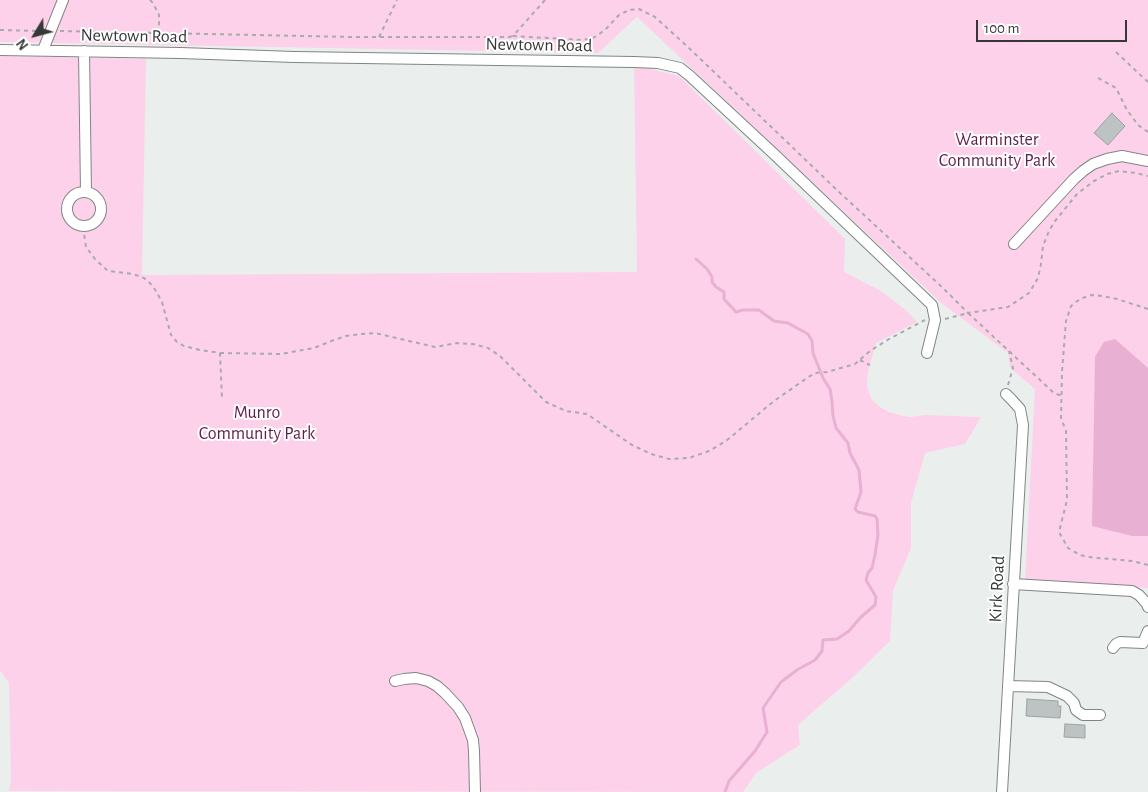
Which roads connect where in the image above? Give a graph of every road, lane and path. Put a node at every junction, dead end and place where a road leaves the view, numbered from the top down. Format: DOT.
graph roads {
  1 [pos="62,0"];
  2 [pos="150,0"];
  3 [pos="397,0"];
  4 [pos="545,0"];
  5 [pos="0,30"];
  6 [pos="50,31"];
  7 [pos="159,33"];
  8 [pos="512,36"];
  9 [pos="379,37"];
  10 [pos="0,50"];
  11 [pos="43,50"];
  12 [pos="84,51"];
  13 [pos="1116,52"];
  14 [pos="1098,78"];
  15 [pos="1148,82"];
  16 [pos="1148,132"];
  17 [pos="1148,161"];
  18 [pos="1148,176"];
  19 [pos="86,192"];
  20 [pos="84,227"];
  21 [pos="1014,244"];
  22 [pos="1148,309"];
  23 [pos="968,313"];
  24 [pos="936,320"];
  25 [pos="1009,351"];
  26 [pos="220,353"];
  27 [pos="927,354"];
  28 [pos="860,360"];
  29 [pos="870,365"];
  30 [pos="1006,394"];
  31 [pos="1062,396"];
  32 [pos="222,399"];
  33 [pos="1148,565"];
  34 [pos="1013,584"];
  35 [pos="1148,607"];
  36 [pos="1148,631"];
  37 [pos="1113,648"];
  38 [pos="395,681"];
  39 [pos="1008,686"];
  40 [pos="1100,715"];
  41 [pos="475,792"];
  42 [pos="1002,792"];
  1 -- 6 [label="street"];
  2 -- 7 [label="path"];
  3 -- 9 [label="path"];
  4 -- 8 [label="path"];
  5 -- 6 [label="path"];
  6 -- 7 [label="path"];
  6 -- 11 [label="street"];
  7 -- 9 [label="path"];
  8 -- 9 [label="path"];
  8 -- 23 [label="path"];
  10 -- 11 [label="street, Newtown Road"];
  11 -- 12 [label="street, Newtown Road"];
  12 -- 19 [label="street"];
  12 -- 24 [label="street, Newtown Road"];
  13 -- 15 [label="path"];
  14 -- 16 [label="path"];
  17 -- 21 [label="street"];
  18 -- 23 [label="path"];
  19 -- 20 [label="street"];
  19 -- 20 [label="street"];
  20 -- 26 [label="path"];
  22 -- 31 [label="path"];
  23 -- 24 [label="path"];
  23 -- 25 [label="path"];
  24 -- 27 [label="street"];
  24 -- 28 [label="path"];
  25 -- 30 [label="path"];
  25 -- 31 [label="path"];
  26 -- 28 [label="path"];
  26 -- 32 [label="path"];
  28 -- 29 [label="path"];
  30 -- 34 [label="street, Kirk Road"];
  31 -- 33 [label="path"];
  34 -- 35 [label="street"];
  34 -- 39 [label="street, Kirk Road"];
  36 -- 37 [label="street"];
  38 -- 41 [label="street"];
  39 -- 40 [label="street"];
  39 -- 42 [label="street, Kirk Road"];
}
